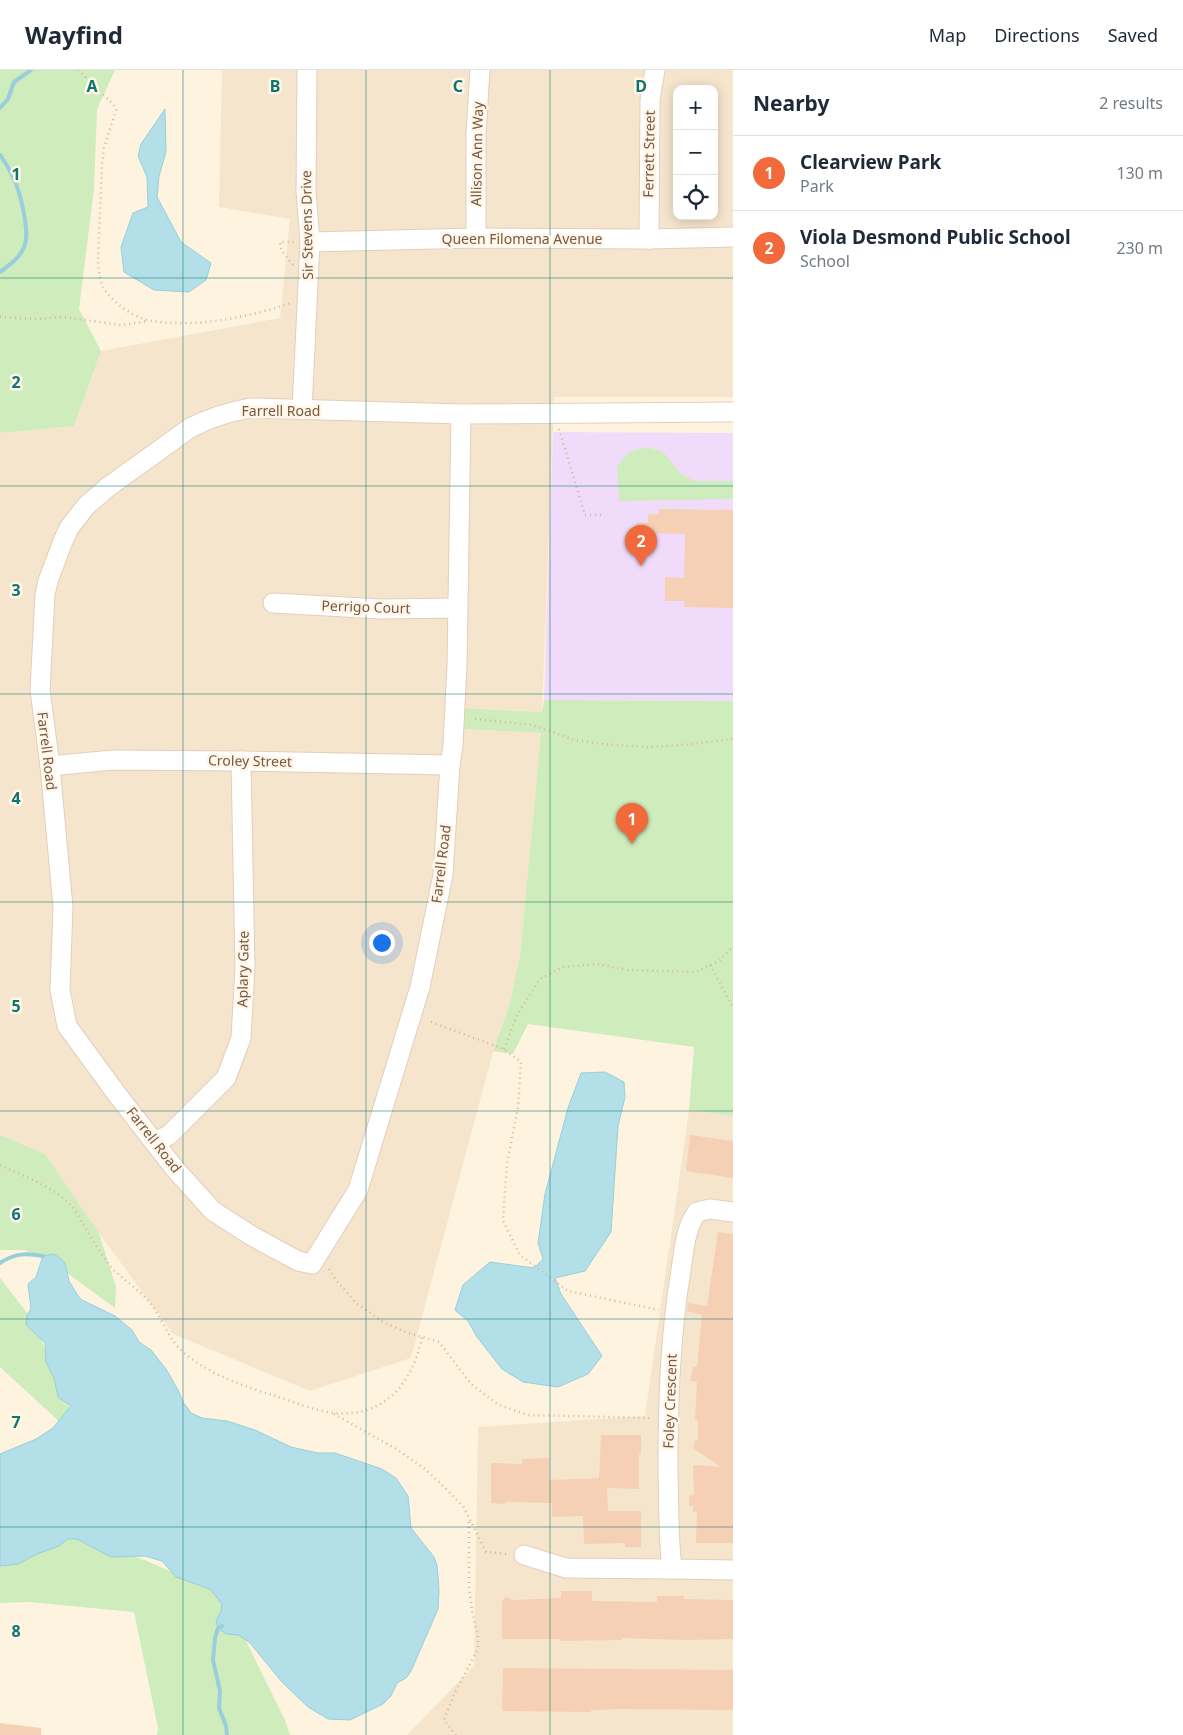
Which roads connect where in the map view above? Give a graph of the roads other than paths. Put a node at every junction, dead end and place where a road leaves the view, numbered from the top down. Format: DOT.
graph roads {
  1 [pos="307,70"];
  2 [pos="480,70"];
  3 [pos="655,70"];
  4 [pos="733,237"];
  5 [pos="476,238"];
  6 [pos="649,239"];
  7 [pos="310,242"];
  8 [pos="302,410"];
  9 [pos="733,412"];
  10 [pos="461,414"];
  11 [pos="273,603"];
  12 [pos="458,608"];
  13 [pos="241,761"];
  14 [pos="450,765"];
  15 [pos="50,766"];
  16 [pos="155,1142"];
  17 [pos="733,1212"];
  18 [pos="524,1555"];
  19 [pos="672,1569"];
  20 [pos="733,1570"];
  1 -- 7 [label="street, Sir Stevens Drive"];
  2 -- 5 [label="street, Allison Ann Way"];
  3 -- 6 [label="street, Ferrett Street"];
  4 -- 6 [label="street, Queen Filomena Avenue"];
  5 -- 6 [label="street, Queen Filomena Avenue"];
  5 -- 7 [label="street, Queen Filomena Avenue"];
  7 -- 8 [label="street, Sir Stevens Drive"];
  8 -- 10 [label="street, Farrell Road"];
  8 -- 15 [label="street, Farrell Road"];
  9 -- 10 [label="street, Farrell Road"];
  10 -- 12 [label="street, Farrell Road"];
  11 -- 12 [label="street, Perrigo Court"];
  12 -- 14 [label="street, Farrell Road"];
  13 -- 14 [label="street, Croley Street"];
  13 -- 15 [label="street, Croley Street"];
  13 -- 16 [label="street, Aplary Gate"];
  14 -- 16 [label="street, Farrell Road"];
  15 -- 16 [label="street, Farrell Road"];
  17 -- 19 [label="street, Foley Crescent"];
  18 -- 19 [label="street"];
  19 -- 20 [label="street"];
}
